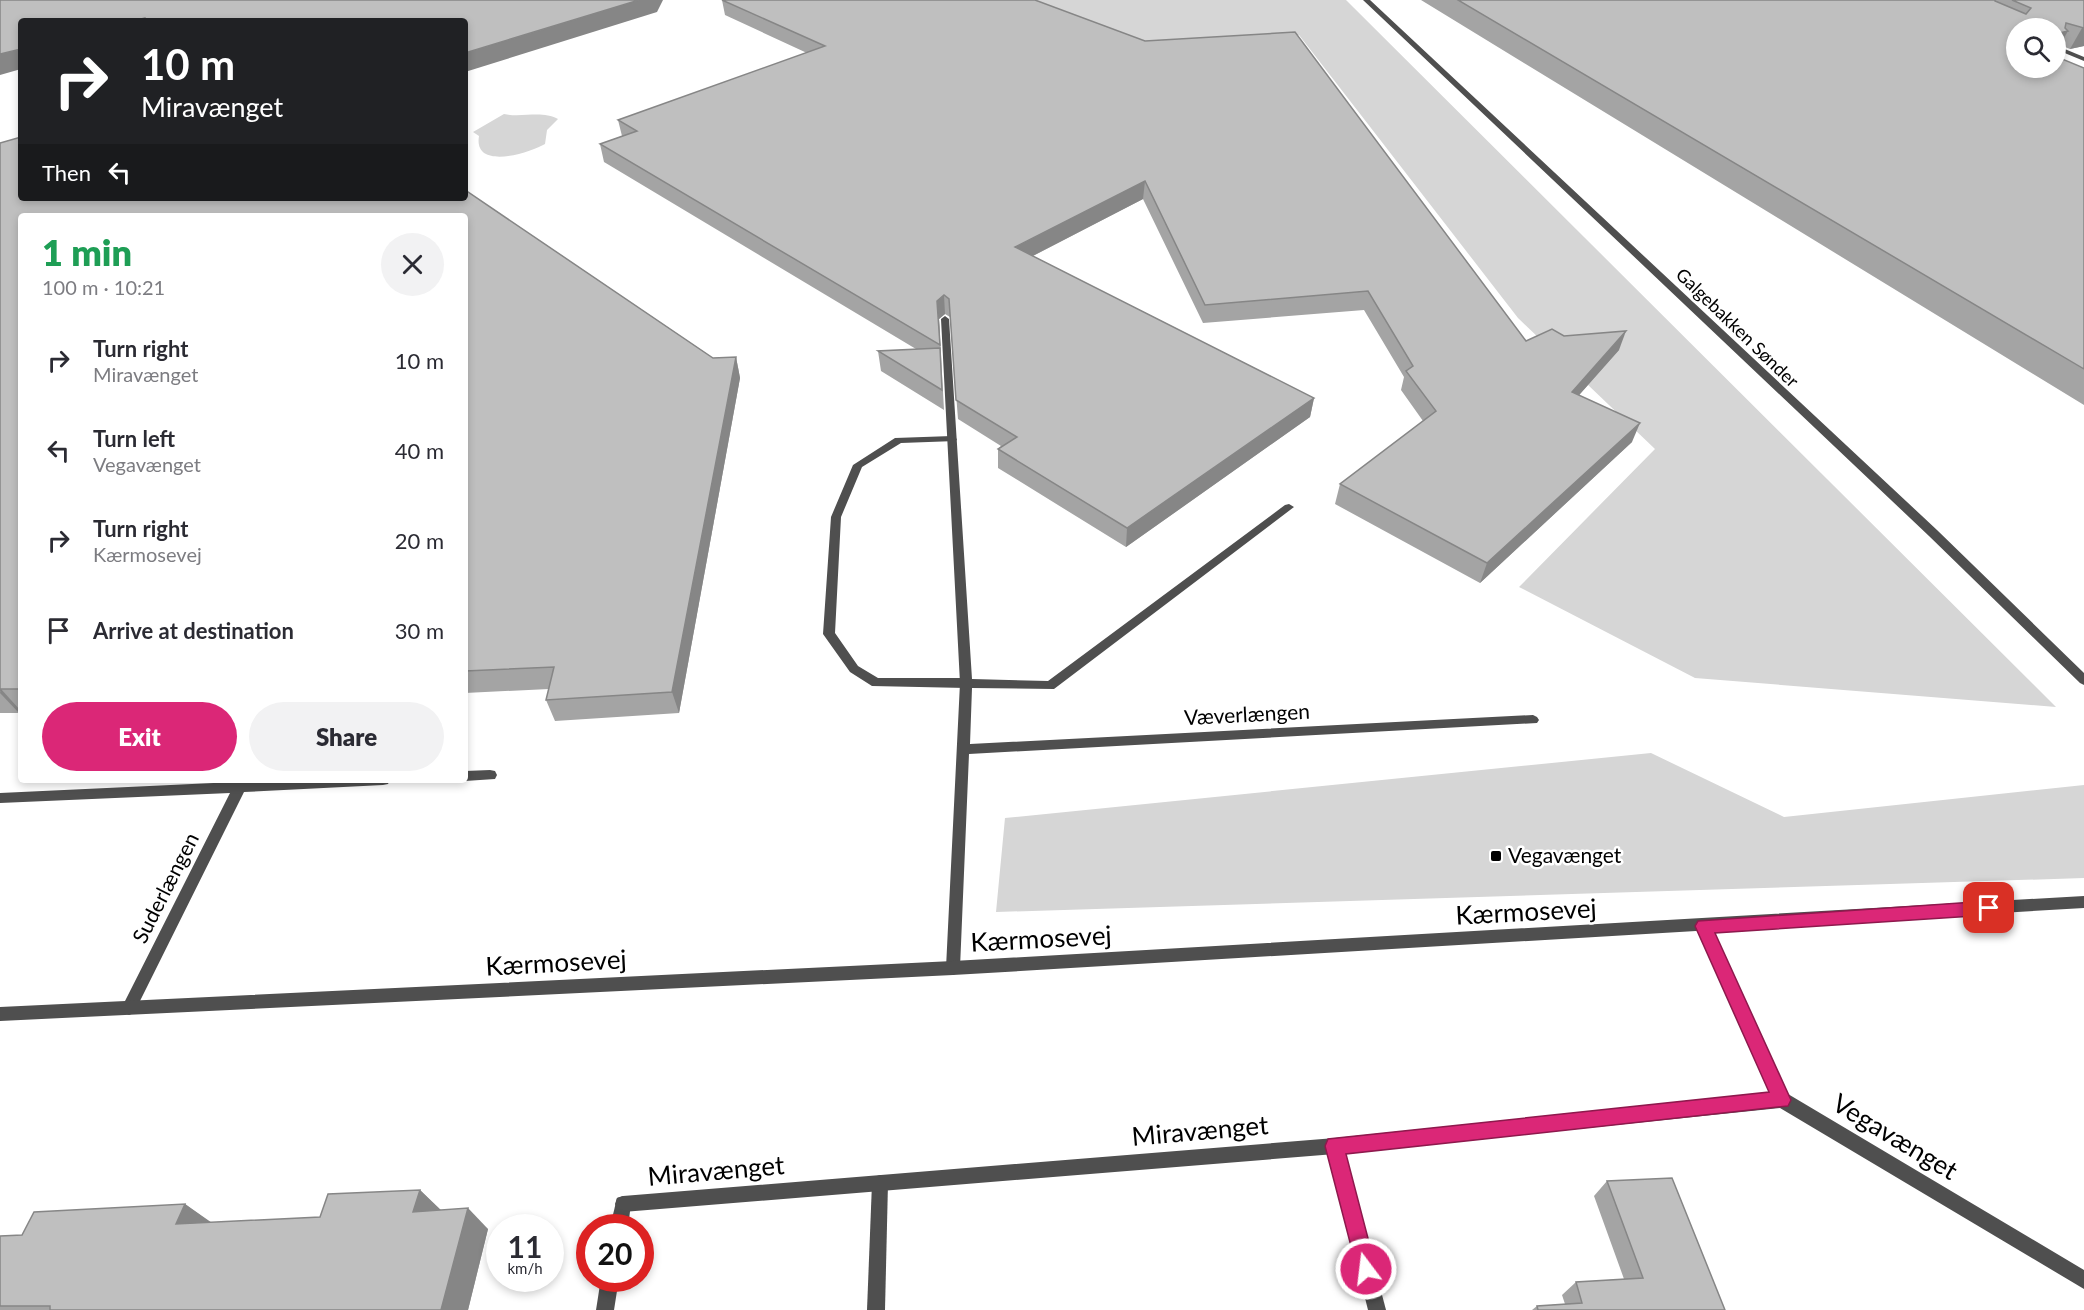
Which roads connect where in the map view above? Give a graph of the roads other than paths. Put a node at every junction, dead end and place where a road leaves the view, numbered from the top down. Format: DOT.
graph roads {
  1 [pos="1366,0"];
  2 [pos="2066,52"];
  3 [pos="2084,59"];
  4 [pos="945,320"];
  5 [pos="952,439"];
  6 [pos="1289,507"];
  7 [pos="2084,680"];
  8 [pos="966,683"];
  9 [pos="1533,720"];
  10 [pos="963,749"];
  11 [pos="490,774"];
  12 [pos="468,776"];
  13 [pos="321,783"];
  14 [pos="240,787"];
  15 [pos="0,798"];
  16 [pos="2084,902"];
  17 [pos="1703,926"];
  18 [pos="952,968"];
  19 [pos="129,1008"];
  20 [pos="0,1014"];
  21 [pos="1782,1100"];
  22 [pos="1335,1146"];
  23 [pos="880,1183"];
  24 [pos="621,1214"];
  25 [pos="2084,1280"];
  26 [pos="608,1292"];
  27 [pos="605,1310"];
  28 [pos="876,1310"];
  29 [pos="1377,1310"];
  1 -- 7 [label="street, Galgebakken Sønder"];
  2 -- 3 [label="street"];
  4 -- 5 [label="street"];
  5 -- 8 [label="street"];
  5 -- 8 [label="street"];
  6 -- 8 [label="street"];
  8 -- 10 [label="street"];
  9 -- 10 [label="street, Væverlængen"];
  10 -- 18 [label="street"];
  11 -- 12 [label="street"];
  13 -- 14 [label="street"];
  14 -- 15 [label="street"];
  14 -- 19 [label="street, Suderlængen"];
  16 -- 17 [label="street, Kærmosevej"];
  17 -- 18 [label="street, Kærmosevej"];
  17 -- 21 [label="street"];
  18 -- 19 [label="street, Kærmosevej"];
  19 -- 20 [label="street, Kærmosevej"];
  21 -- 22 [label="street, Miravænget"];
  21 -- 25 [label="street, Vegavænget"];
  22 -- 23 [label="street, Miravænget"];
  22 -- 29 [label="street"];
  23 -- 24 [label="street, Miravænget"];
  23 -- 28 [label="street"];
  26 -- 27 [label="street"];
}
